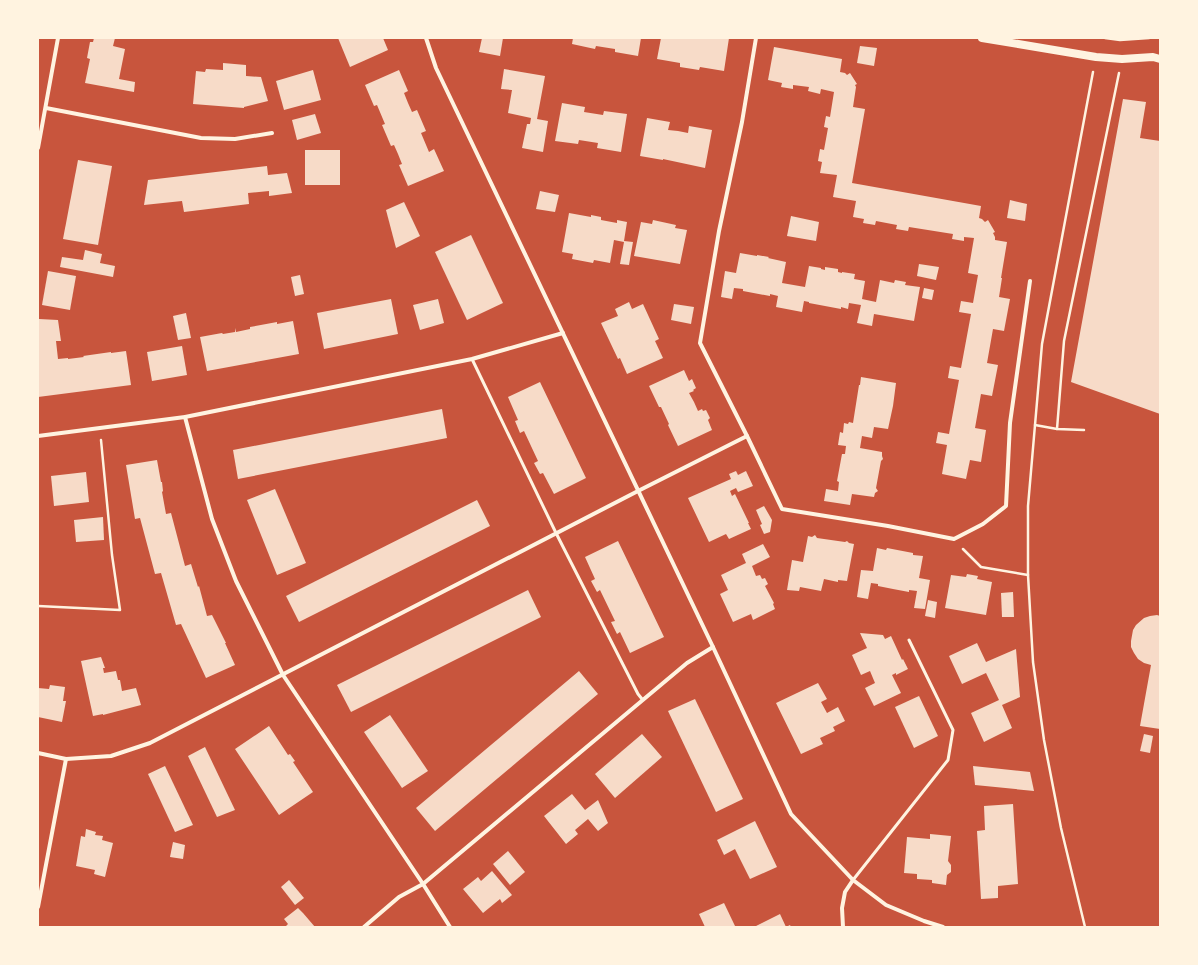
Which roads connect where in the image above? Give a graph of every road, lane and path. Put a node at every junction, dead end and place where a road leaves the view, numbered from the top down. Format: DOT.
graph roads {
  1 [pos="58,38"];
  2 [pos="426,38"];
  3 [pos="756,38"];
  4 [pos="982,38"];
  5 [pos="1105,38"];
  6 [pos="1149,38"];
  7 [pos="994,39"];
  8 [pos="1096,57"];
  9 [pos="1122,59"];
  10 [pos="1160,59"];
  11 [pos="46,108"];
  12 [pos="272,133"];
  13 [pos="38,148"];
  14 [pos="1030,282"];
  15 [pos="563,333"];
  16 [pos="472,359"];
  17 [pos="185,417"];
  18 [pos="1035,425"];
  19 [pos="100,428"];
  20 [pos="1057,429"];
  21 [pos="1084,430"];
  22 [pos="38,436"];
  23 [pos="747,436"];
  24 [pos="638,491"];
  25 [pos="556,533"];
  26 [pos="954,539"];
  27 [pos="1028,575"];
  28 [pos="38,606"];
  29 [pos="909,640"];
  30 [pos="713,647"];
  31 [pos="283,675"];
  32 [pos="642,699"];
  33 [pos="38,753"];
  34 [pos="66,759"];
  35 [pos="853,880"];
  36 [pos="423,884"];
  37 [pos="38,907"];
  38 [pos="364,927"];
  39 [pos="450,927"];
  40 [pos="844,927"];
  41 [pos="943,927"];
  42 [pos="1085,927"];
  1 -- 11 [label="street"];
  2 -- 15 [label="street"];
  3 -- 23 [label="street"];
  4 -- 7 [label="main road"];
  5 -- 6 [label="path"];
  7 -- 8 [label="main road"];
  8 -- 9 [label="main road"];
  8 -- 18 [label="path"];
  9 -- 10 [label="main road"];
  9 -- 20 [label="path"];
  11 -- 12 [label="street"];
  11 -- 13 [label="street"];
  14 -- 26 [label="street"];
  15 -- 16 [label="street"];
  15 -- 24 [label="street"];
  16 -- 17 [label="street"];
  16 -- 25 [label="lane"];
  17 -- 19 [label="street"];
  17 -- 31 [label="street"];
  18 -- 20 [label="path"];
  18 -- 27 [label="path"];
  19 -- 22 [label="street"];
  19 -- 28 [label="path"];
  20 -- 21 [label="path"];
  23 -- 24 [label="street"];
  23 -- 26 [label="street"];
  24 -- 25 [label="street"];
  24 -- 30 [label="street"];
  25 -- 31 [label="street"];
  25 -- 32 [label="lane"];
  26 -- 27 [label="path"];
  27 -- 42 [label="path"];
  29 -- 35 [label="lane"];
  30 -- 32 [label="street"];
  30 -- 35 [label="street"];
  31 -- 34 [label="street"];
  31 -- 36 [label="street"];
  32 -- 36 [label="street"];
  33 -- 34 [label="street"];
  34 -- 37 [label="street"];
  35 -- 40 [label="street"];
  35 -- 41 [label="street"];
  36 -- 38 [label="street"];
  36 -- 39 [label="street"];
}
